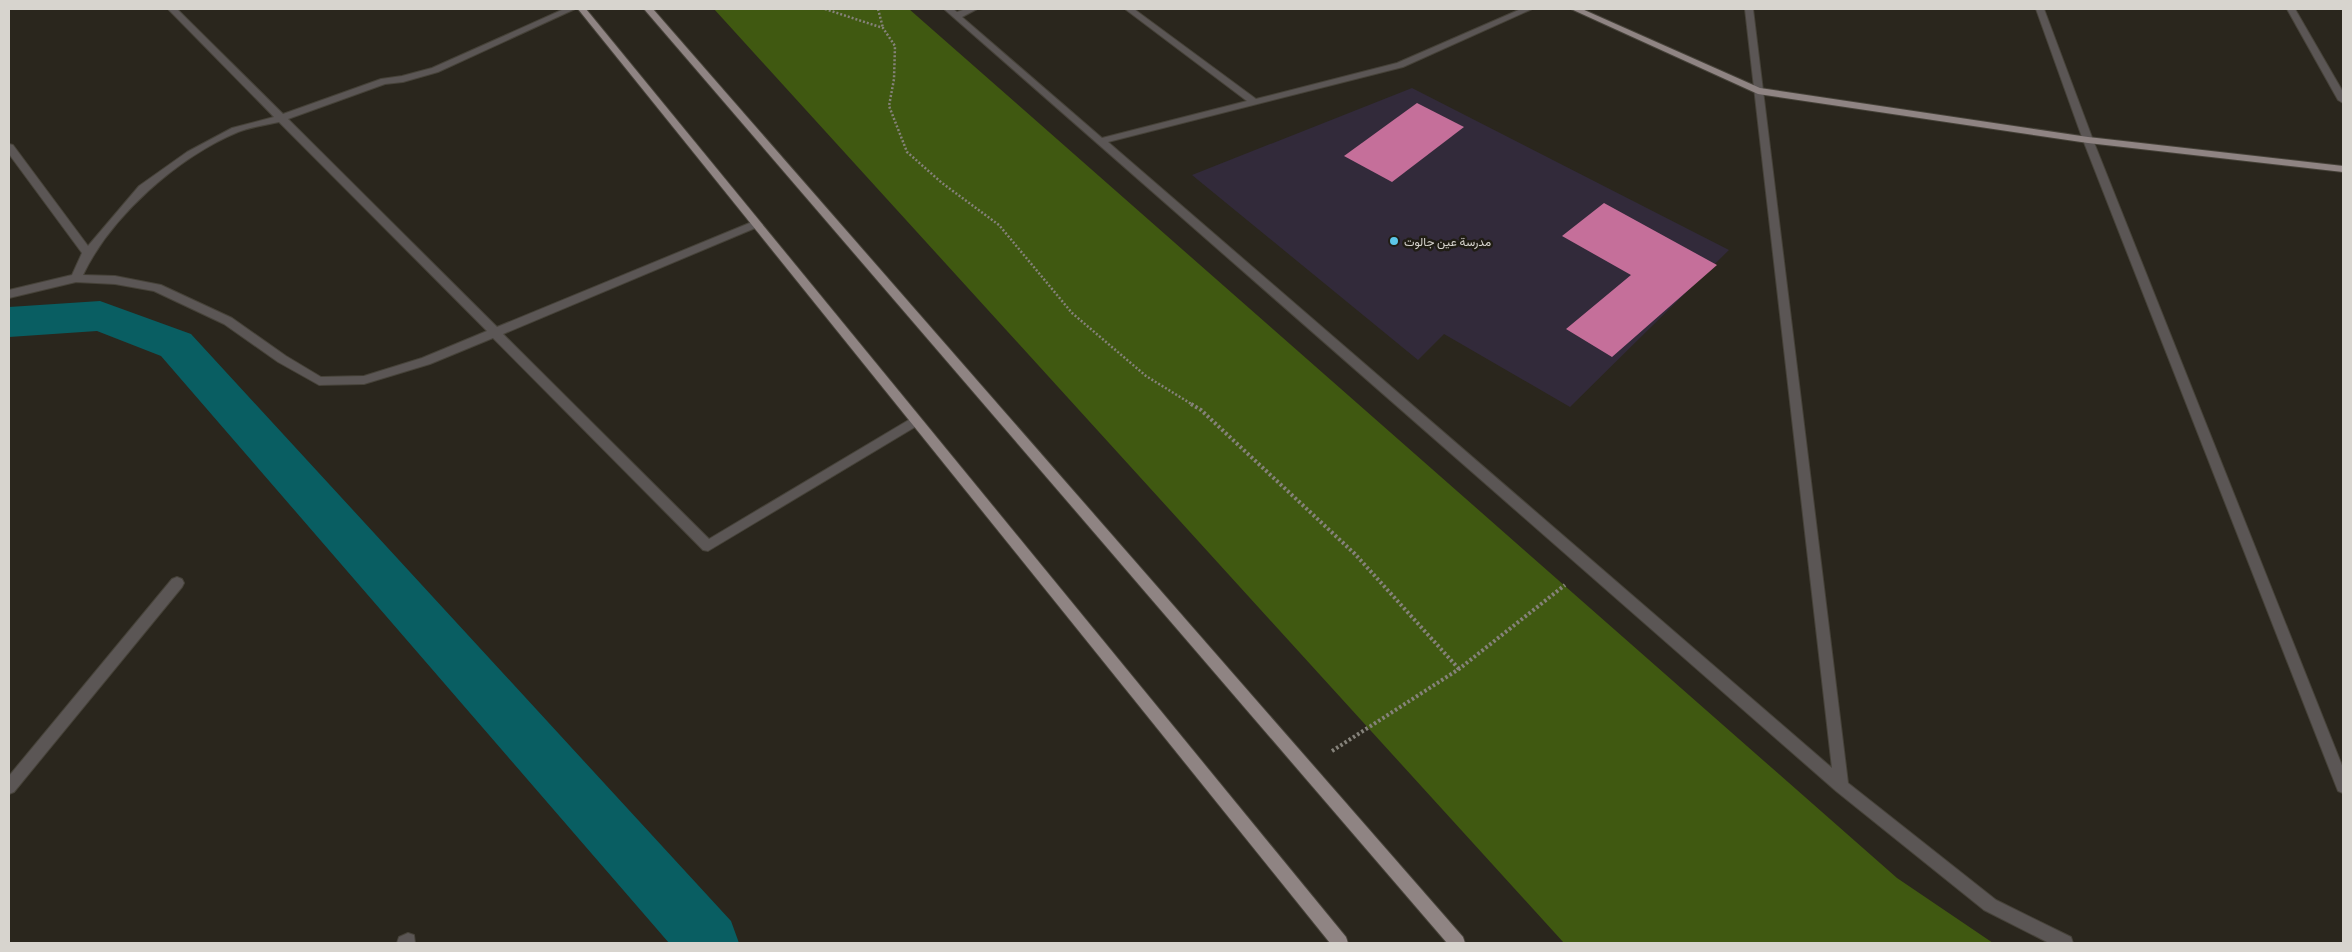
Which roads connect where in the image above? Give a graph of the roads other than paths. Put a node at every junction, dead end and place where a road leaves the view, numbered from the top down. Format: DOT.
graph roads {
  1 [pos="172,9"];
  2 [pos="571,9"];
  3 [pos="582,9"];
  4 [pos="648,9"];
  5 [pos="973,9"];
  6 [pos="1129,9"];
  7 [pos="1528,9"];
  8 [pos="1575,9"];
  9 [pos="1749,9"];
  10 [pos="2040,9"];
  11 [pos="2291,9"];
  12 [pos="952,12"];
  13 [pos="1758,91"];
  14 [pos="2343,100"];
  15 [pos="1254,102"];
  16 [pos="282,118"];
  17 [pos="2088,140"];
  18 [pos="1101,141"];
  19 [pos="9,147"];
  20 [pos="2343,169"];
  21 [pos="756,224"];
  22 [pos="88,253"];
  23 [pos="76,278"];
  24 [pos="9,294"];
  25 [pos="496,333"];
  26 [pos="916,421"];
  27 [pos="177,583"];
  28 [pos="1841,786"];
  29 [pos="2343,786"];
  30 [pos="9,787"];
  31 [pos="1340,943"];
  32 [pos="1457,943"];
  33 [pos="2065,943"];
  1 -- 16 [label="street"];
  2 -- 16 [label="street"];
  3 -- 21 [label="main road"];
  4 -- 32 [label="main road"];
  5 -- 12 [label="street"];
  6 -- 15 [label="street"];
  7 -- 15 [label="street"];
  8 -- 13 [label="main road"];
  9 -- 13 [label="street"];
  10 -- 17 [label="street"];
  11 -- 14 [label="street"];
  12 -- 18 [label="street"];
  13 -- 17 [label="main road"];
  13 -- 28 [label="street"];
  15 -- 18 [label="street"];
  16 -- 22 [label="street"];
  16 -- 25 [label="street"];
  17 -- 20 [label="main road"];
  17 -- 29 [label="street"];
  18 -- 28 [label="street"];
  19 -- 22 [label="street"];
  21 -- 25 [label="street"];
  21 -- 26 [label="main road"];
  22 -- 23 [label="street"];
  23 -- 24 [label="street"];
  23 -- 25 [label="street"];
  25 -- 26 [label="street"];
  26 -- 31 [label="main road"];
  27 -- 30 [label="street"];
  28 -- 33 [label="street"];
}
